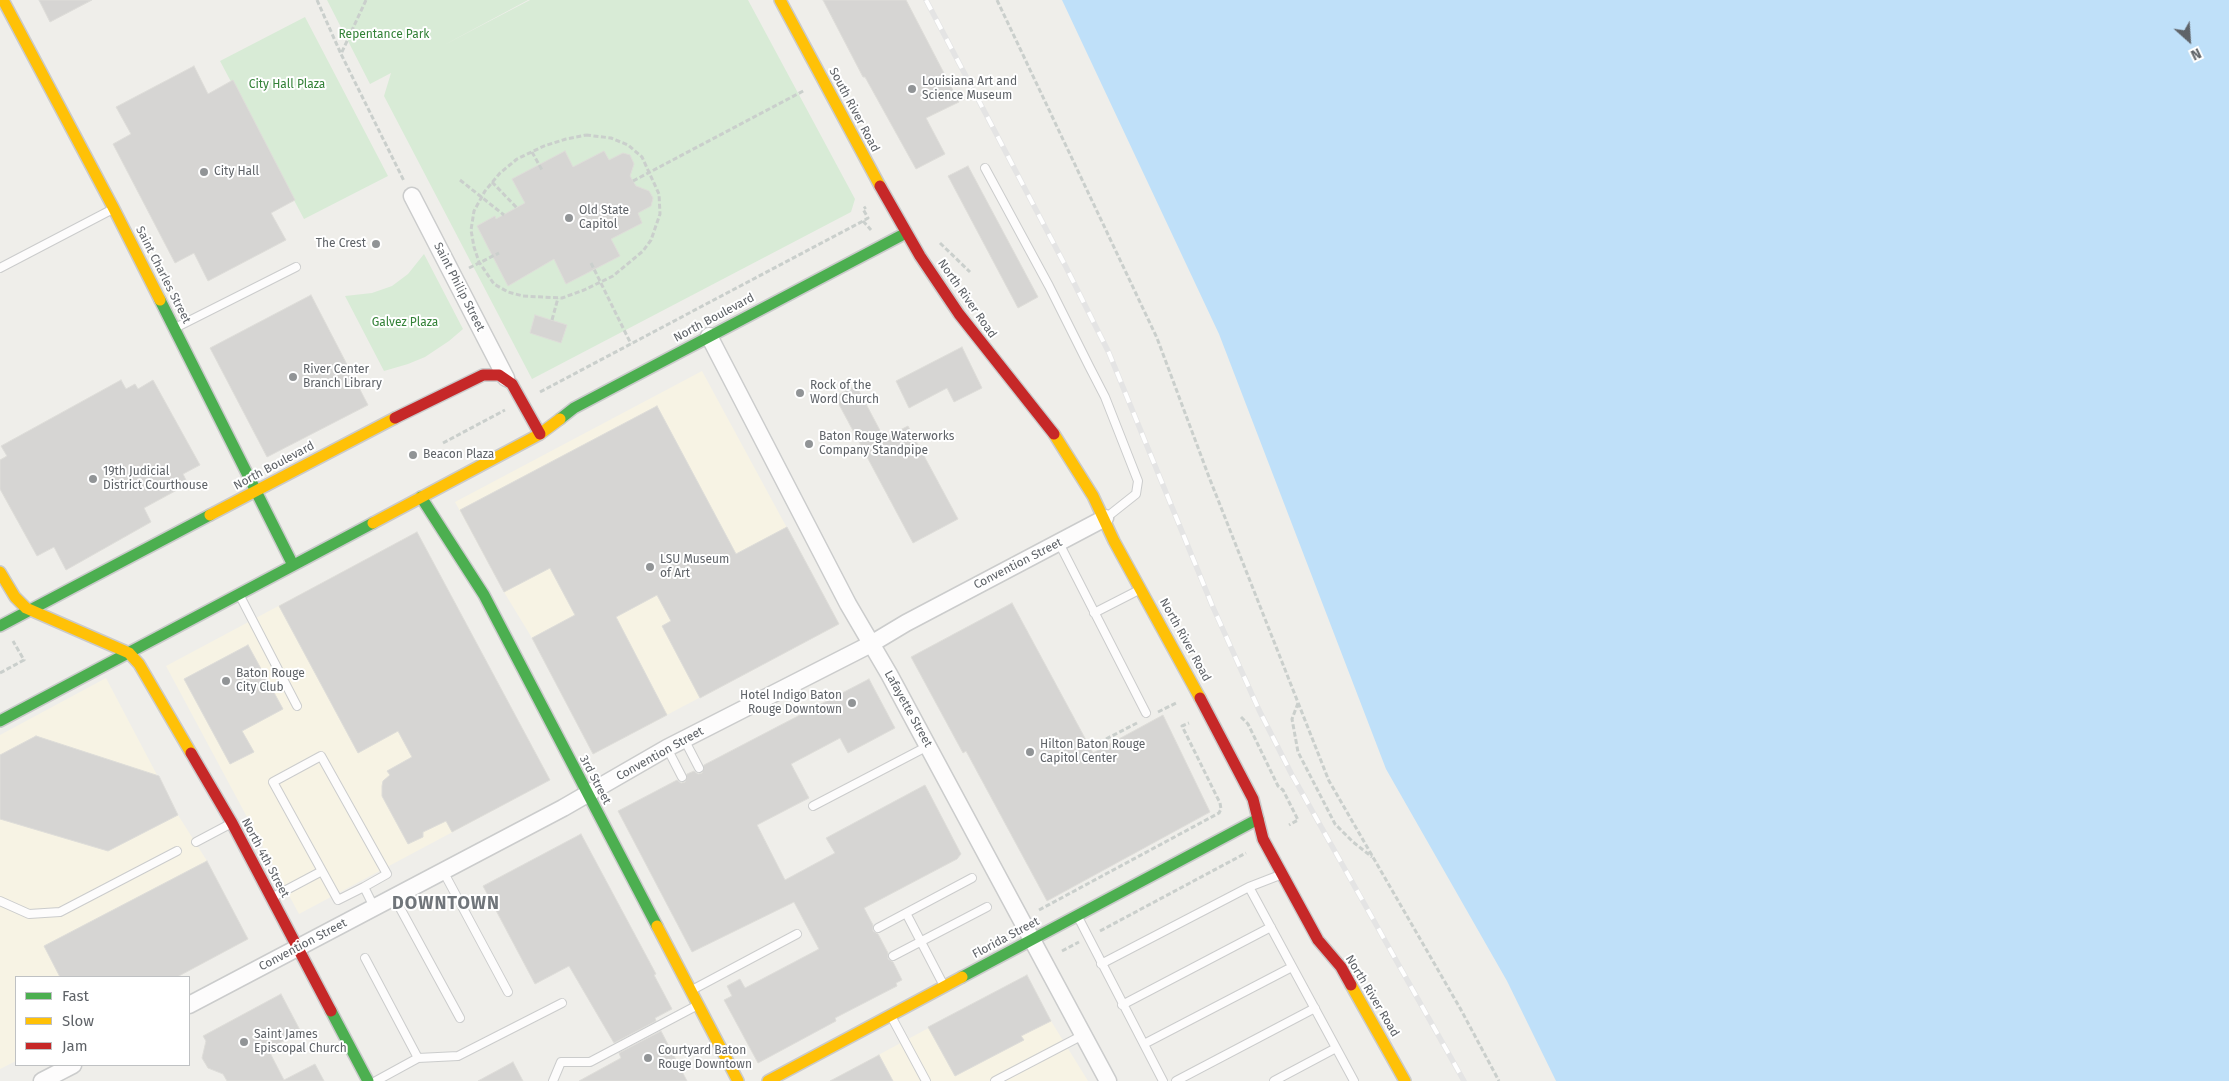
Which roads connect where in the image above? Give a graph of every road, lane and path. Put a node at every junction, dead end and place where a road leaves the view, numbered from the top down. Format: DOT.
graph roads {
  1 [pos="3,0"];
  2 [pos="316,0"];
  3 [pos="366,0"];
  4 [pos="780,0"];
  5 [pos="997,0"];
  6 [pos="340,54"];
  7 [pos="823,81"];
  8 [pos="532,152"];
  9 [pos="985,168"];
  10 [pos="542,170"];
  11 [pos="650,172"];
  12 [pos="460,180"];
  13 [pos="633,181"];
  14 [pos="492,182"];
  15 [pos="412,196"];
  16 [pos="481,197"];
  17 [pos="517,208"];
  18 [pos="114,209"];
  19 [pos="863,209"];
  20 [pos="504,215"];
  21 [pos="863,221"];
  22 [pos="870,229"];
  23 [pos="906,232"];
  24 [pos="938,239"];
  25 [pos="499,253"];
  26 [pos="479,262"];
  27 [pos="591,263"];
  28 [pos="296,267"];
  29 [pos="0,268"];
  30 [pos="970,272"];
  31 [pos="454,276"];
  32 [pos="601,283"];
  33 [pos="558,298"];
  34 [pos="552,320"];
  35 [pos="174,328"];
  36 [pos="709,336"];
  37 [pos="632,344"];
  38 [pos="506,378"];
  39 [pos="540,392"];
  40 [pos="506,410"];
  41 [pos="540,434"];
  42 [pos="443,443"];
  43 [pos="257,491"];
  44 [pos="421,497"];
  45 [pos="1105,518"];
  46 [pos="1058,543"];
  47 [pos="293,565"];
  48 [pos="0,572"];
  49 [pos="1141,589"];
  50 [pos="240,594"];
  51 [pos="30,610"];
  52 [pos="1094,613"];
  53 [pos="0,626"];
  54 [pos="12,639"];
  55 [pos="871,644"];
  56 [pos="129,653"];
  57 [pos="0,673"];
  58 [pos="1298,702"];
  59 [pos="297,706"];
  60 [pos="1209,711"];
  61 [pos="1146,714"];
  62 [pos="1241,717"];
  63 [pos="0,721"];
  64 [pos="684,739"];
  65 [pos="928,746"];
  66 [pos="667,748"];
  67 [pos="699,768"];
  68 [pos="682,777"];
  69 [pos="587,794"];
  70 [pos="813,806"];
  71 [pos="1258,819"];
  72 [pos="232,823"];
  73 [pos="1289,825"];
  74 [pos="196,842"];
  75 [pos="177,851"];
  76 [pos="1375,858"];
  77 [pos="443,870"];
  78 [pos="322,871"];
  79 [pos="1282,874"];
  80 [pos="972,878"];
  81 [pos="364,887"];
  82 [pos="1249,887"];
  83 [pos="394,896"];
  84 [pos="271,898"];
  85 [pos="0,901"];
  86 [pos="374,907"];
  87 [pos="987,907"];
  88 [pos="1039,910"];
  89 [pos="906,913"];
  90 [pos="1077,916"];
  91 [pos="1271,927"];
  92 [pos="878,928"];
  93 [pos="797,934"];
  94 [pos="1032,939"];
  95 [pos="921,942"];
  96 [pos="297,948"];
  97 [pos="893,956"];
  98 [pos="365,958"];
  99 [pos="1101,964"];
  100 [pos="1292,967"];
  101 [pos="944,986"];
  102 [pos="690,991"];
  103 [pos="508,992"];
  104 [pos="190,1003"];
  105 [pos="562,1003"];
  106 [pos="1122,1005"];
  107 [pos="698,1006"];
  108 [pos="1314,1008"];
  109 [pos="890,1014"];
  110 [pos="460,1018"];
  111 [pos="1083,1035"];
  112 [pos="1144,1044"];
  113 [pos="1336,1048"];
  114 [pos="418,1058"];
  115 [pos="71,1066"];
  116 [pos="1102,1079"];
  117 [pos="42,1081"];
  118 [pos="368,1081"];
  119 [pos="376,1081"];
  120 [pos="553,1081"];
  121 [pos="738,1081"];
  122 [pos="768,1081"];
  123 [pos="926,1081"];
  124 [pos="995,1081"];
  125 [pos="1163,1081"];
  126 [pos="1176,1081"];
  127 [pos="1274,1081"];
  128 [pos="1354,1081"];
  129 [pos="1405,1081"];
  130 [pos="1499,1081"];
  1 -- 18 [label="street, Saint Charles Street"];
  2 -- 6 [label="path"];
  3 -- 6 [label="path"];
  4 -- 7 [label="street, South River Road"];
  5 -- 58 [label="path"];
  6 -- 15 [label="path"];
  7 -- 11 [label="path"];
  7 -- 23 [label="street, South River Road"];
  8 -- 10 [label="path"];
  8 -- 11 [label="path"];
  8 -- 14 [label="path"];
  9 -- 45 [label="lane"];
  11 -- 13 [label="path"];
  11 -- 32 [label="path"];
  12 -- 16 [label="path"];
  14 -- 16 [label="path"];
  14 -- 17 [label="path"];
  15 -- 31 [label="street, Saint Philip Street"];
  16 -- 20 [label="path"];
  16 -- 26 [label="path"];
  18 -- 29 [label="lane"];
  18 -- 35 [label="street, Saint Charles Street"];
  19 -- 21 [label="path"];
  21 -- 22 [label="path"];
  21 -- 37 [label="path"];
  23 -- 36 [label="street, North Boulevard"];
  23 -- 45 [label="street, North River Road"];
  24 -- 30 [label="path"];
  25 -- 26 [label="path"];
  26 -- 31 [label="path"];
  26 -- 33 [label="path"];
  27 -- 32 [label="path"];
  28 -- 35 [label="lane"];
  31 -- 38 [label="street, Saint Philip Street"];
  32 -- 33 [label="path"];
  32 -- 37 [label="path"];
  33 -- 34 [label="path"];
  35 -- 43 [label="street, Saint Charles Street"];
  36 -- 41 [label="street, North Boulevard"];
  36 -- 55 [label="street, Lafayette Street"];
  37 -- 39 [label="path"];
  38 -- 41 [label="street"];
  38 -- 43 [label="street, North Boulevard"];
  40 -- 42 [label="path"];
  41 -- 44 [label="street, North Boulevard"];
  43 -- 47 [label="street, Saint Charles Street"];
  43 -- 51 [label="street, North Boulevard"];
  44 -- 47 [label="street, North Boulevard"];
  44 -- 69 [label="street, 3rd Street"];
  45 -- 46 [label="street, Convention Street"];
  45 -- 49 [label="street, North River Road"];
  46 -- 52 [label="lane"];
  46 -- 55 [label="street, Convention Street"];
  47 -- 50 [label="street, North Boulevard"];
  48 -- 51 [label="street"];
  49 -- 52 [label="lane"];
  49 -- 60 [label="street, North River Road"];
  50 -- 56 [label="street, North Boulevard"];
  50 -- 59 [label="lane"];
  51 -- 53 [label="street, North Boulevard"];
  51 -- 56 [label="street"];
  52 -- 61 [label="lane"];
  54 -- 57 [label="path"];
  55 -- 64 [label="street, Convention Street"];
  55 -- 65 [label="street, Lafayette Street"];
  56 -- 63 [label="street, North Boulevard"];
  56 -- 72 [label="street, North 4th Street"];
  58 -- 76 [label="path"];
  58 -- 76 [label="path"];
  60 -- 71 [label="street, North River Road"];
  60 -- 88 [label="path"];
  62 -- 73 [label="path"];
  64 -- 66 [label="street, Convention Street"];
  64 -- 67 [label="lane"];
  65 -- 70 [label="lane"];
  65 -- 94 [label="street, Lafayette Street"];
  66 -- 68 [label="lane"];
  66 -- 69 [label="street, Convention Street"];
  69 -- 77 [label="street, Convention Street"];
  69 -- 102 [label="street, 3rd Street"];
  71 -- 79 [label="street, North River Road"];
  71 -- 90 [label="street, Florida Street"];
  72 -- 74 [label="lane"];
  72 -- 84 [label="street, North 4th Street"];
  75 -- 85 [label="lane"];
  76 -- 130 [label="path"];
  77 -- 83 [label="street, Convention Street"];
  77 -- 103 [label="lane"];
  78 -- 81 [label="lane"];
  78 -- 81 [label="lane"];
  78 -- 84 [label="lane"];
  79 -- 82 [label="lane"];
  79 -- 129 [label="street, North River Road"];
  80 -- 89 [label="lane"];
  81 -- 86 [label="lane"];
  82 -- 91 [label="lane"];
  82 -- 99 [label="lane"];
  83 -- 86 [label="street, Convention Street"];
  83 -- 110 [label="lane"];
  84 -- 96 [label="street, North 4th Street"];
  86 -- 96 [label="street, Convention Street"];
  87 -- 95 [label="lane"];
  89 -- 92 [label="lane"];
  89 -- 95 [label="lane"];
  90 -- 94 [label="street, Florida Street"];
  90 -- 99 [label="lane"];
  91 -- 100 [label="lane"];
  91 -- 106 [label="lane"];
  93 -- 102 [label="lane"];
  94 -- 101 [label="street, Florida Street"];
  94 -- 111 [label="street, Lafayette Street"];
  95 -- 97 [label="lane"];
  95 -- 101 [label="lane"];
  96 -- 104 [label="street, Convention Street"];
  96 -- 118 [label="street, North 4th Street"];
  98 -- 114 [label="lane"];
  99 -- 106 [label="lane"];
  100 -- 108 [label="lane"];
  100 -- 112 [label="lane"];
  101 -- 109 [label="street, Florida Street"];
  102 -- 107 [label="street, 3rd Street"];
  105 -- 114 [label="lane"];
  106 -- 112 [label="lane"];
  107 -- 120 [label="lane"];
  107 -- 121 [label="street, 3rd Street"];
  108 -- 113 [label="lane"];
  108 -- 126 [label="lane"];
  109 -- 122 [label="street, Florida Street"];
  109 -- 123 [label="lane"];
  111 -- 116 [label="street, Lafayette Street"];
  111 -- 124 [label="lane"];
  112 -- 125 [label="lane"];
  113 -- 127 [label="lane"];
  113 -- 128 [label="lane"];
  114 -- 119 [label="lane"];
  115 -- 117 [label="street"];
}
